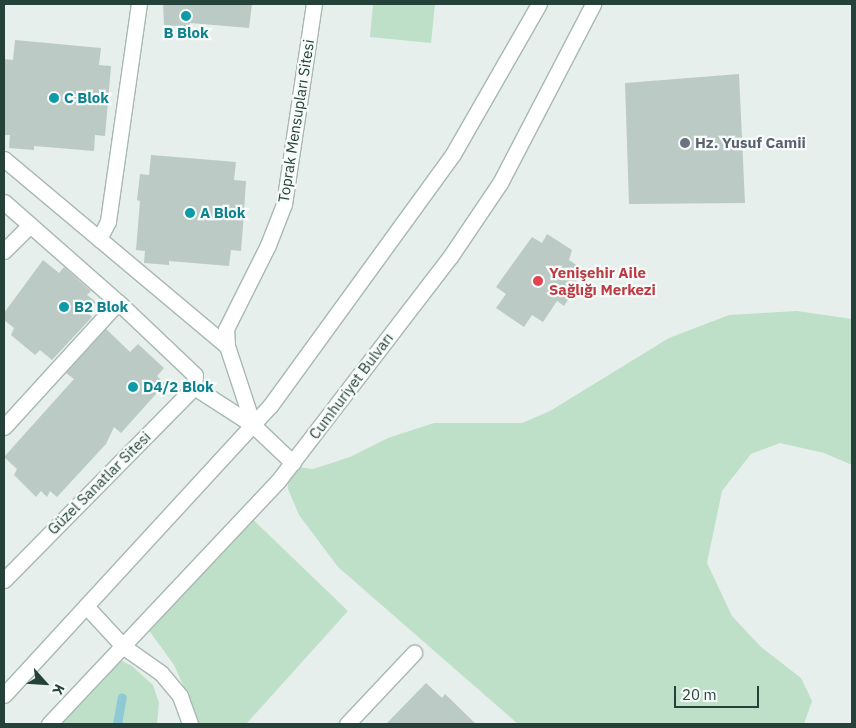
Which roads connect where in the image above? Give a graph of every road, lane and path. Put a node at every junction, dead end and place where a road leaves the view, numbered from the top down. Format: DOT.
graph roads {
  1 [pos="139,4"];
  2 [pos="314,4"];
  3 [pos="539,4"];
  4 [pos="593,4"];
  5 [pos="4,159"];
  6 [pos="4,202"];
  7 [pos="30,225"];
  8 [pos="99,239"];
  9 [pos="4,251"];
  10 [pos="118,302"];
  11 [pos="227,346"];
  12 [pos="194,387"];
  13 [pos="253,425"];
  14 [pos="4,427"];
  15 [pos="292,463"];
  16 [pos="4,580"];
  17 [pos="86,606"];
  18 [pos="124,647"];
  19 [pos="414,653"];
  20 [pos="4,695"];
  21 [pos="49,724"];
  22 [pos="190,724"];
  23 [pos="347,724"];
  1 -- 8 [label="street"];
  2 -- 11 [label="street, Toprak Mensupları Sitesi"];
  3 -- 13 [label="street"];
  4 -- 15 [label="street, Cumhuriyet Bulvarı"];
  5 -- 8 [label="street"];
  6 -- 7 [label="street"];
  7 -- 9 [label="street"];
  7 -- 10 [label="street"];
  8 -- 11 [label="street"];
  10 -- 12 [label="street"];
  10 -- 14 [label="street"];
  11 -- 13 [label="street, Toprak Mensupları Sitesi"];
  12 -- 13 [label="street"];
  12 -- 16 [label="street, Güzel Sanatlar Sitesi"];
  13 -- 15 [label="street"];
  13 -- 17 [label="street"];
  15 -- 18 [label="street, Cumhuriyet Bulvarı"];
  17 -- 18 [label="street"];
  17 -- 20 [label="street"];
  18 -- 21 [label="street, Cumhuriyet Bulvarı"];
  18 -- 22 [label="street"];
  19 -- 23 [label="street"];
}
